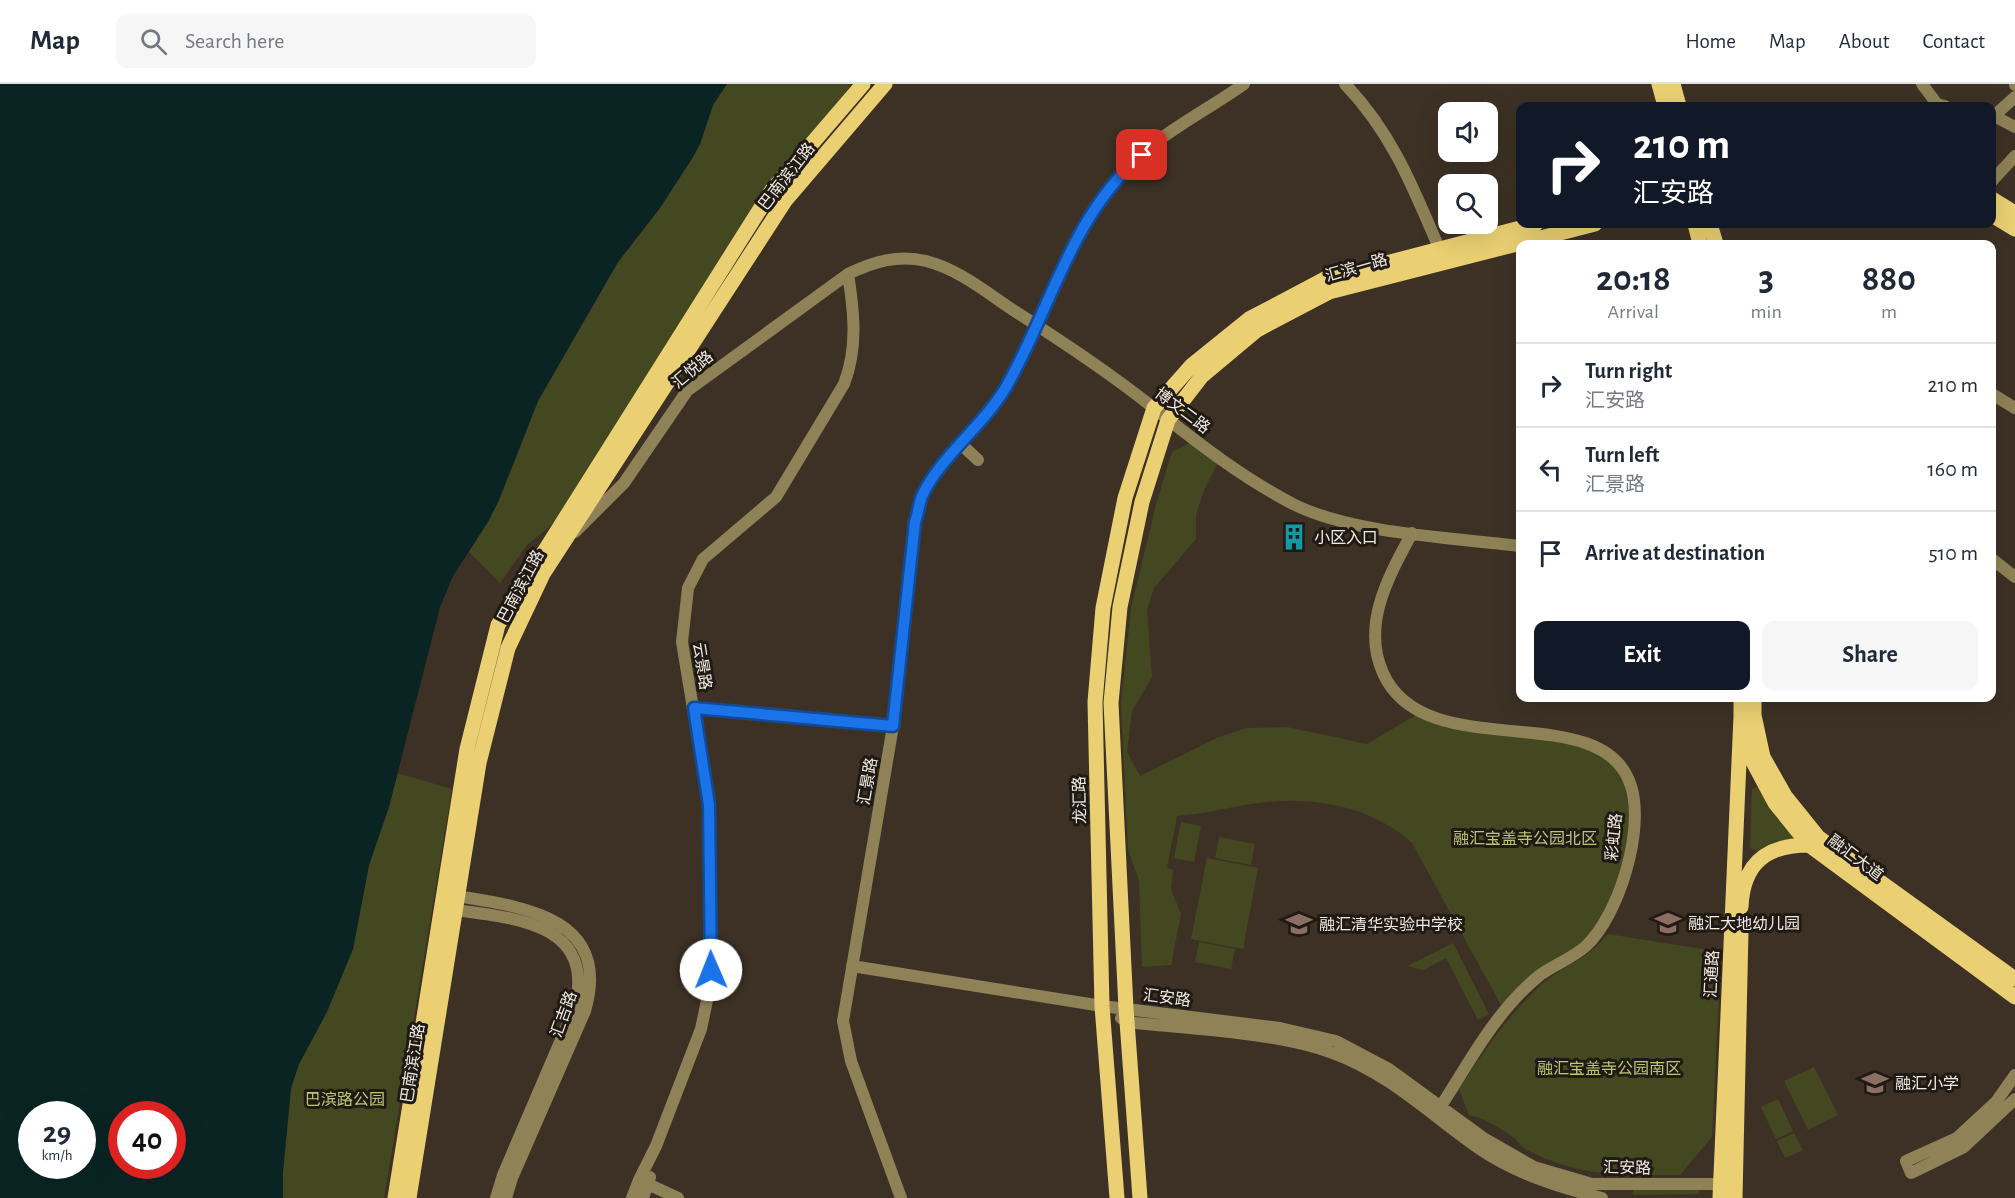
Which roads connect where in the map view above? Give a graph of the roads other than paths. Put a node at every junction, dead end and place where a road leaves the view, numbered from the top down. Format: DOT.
graph roads {
  1 [pos="862,84"];
  2 [pos="885,84"];
  3 [pos="1244,84"];
  4 [pos="1345,84"];
  5 [pos="1659,84"];
  6 [pos="1673,84"];
  7 [pos="1922,84"];
  8 [pos="2015,98"];
  9 [pos="1664,102"];
  10 [pos="1678,102"];
  11 [pos="1936,102"];
  12 [pos="1996,113"];
  13 [pos="1996,116"];
  14 [pos="2015,127"];
  15 [pos="2015,156"];
  16 [pos="1996,177"];
  17 [pos="1996,201"];
  18 [pos="2015,213"];
  19 [pos="1996,218"];
  20 [pos="1520,228"];
  21 [pos="1579,228"];
  22 [pos="2015,230"];
  23 [pos="1532,240"];
  24 [pos="1516,244"];
  25 [pos="1439,248"];
  26 [pos="848,274"];
  27 [pos="1036,325"];
  28 [pos="1996,396"];
  29 [pos="1154,408"];
  30 [pos="2015,408"];
  31 [pos="1168,420"];
  32 [pos="962,445"];
  33 [pos="978,460"];
  34 [pos="1412,533"];
  35 [pos="563,544"];
  36 [pos="1516,545"];
  37 [pos="1996,562"];
  38 [pos="2015,577"];
  39 [pos="1742,702"];
  40 [pos="1754,702"];
  41 [pos="694,708"];
  42 [pos="1741,716"];
  43 [pos="893,726"];
  44 [pos="1809,845"];
  45 [pos="449,902"];
  46 [pos="852,966"];
  47 [pos="2015,979"];
  48 [pos="2015,997"];
  49 [pos="1102,1006"];
  50 [pos="1126,1015"];
  51 [pos="2015,1075"];
  52 [pos="2015,1099"];
  53 [pos="1437,1111"];
  54 [pos="644,1182"];
  55 [pos="1727,1191"];
  56 [pos="639,1197"];
  57 [pos="395,1198"];
  58 [pos="409,1198"];
  59 [pos="496,1198"];
  60 [pos="506,1198"];
  61 [pos="678,1198"];
  62 [pos="901,1198"];
  63 [pos="1117,1198"];
  64 [pos="1140,1198"];
  65 [pos="1602,1198"];
  1 -- 45 [label="main road, 巴南滨江路"];
  2 -- 35 [label="main road, 巴南滨江路"];
  3 -- 27 [label="street, 汇景路"];
  4 -- 25 [label="street"];
  5 -- 9 [label="main road"];
  6 -- 10 [label="main road"];
  7 -- 11 [label="street"];
  8 -- 12 [label="street"];
  13 -- 14 [label="street"];
  15 -- 16 [label="street"];
  17 -- 18 [label="main road"];
  19 -- 22 [label="main road"];
  20 -- 25 [label="main road, 汇滨一路"];
  21 -- 23 [label="main road, 汇滨一路"];
  24 -- 31 [label="main road, 汇滨一路"];
  25 -- 29 [label="main road, 汇滨一路"];
  26 -- 27 [label="street, 博文二路"];
  26 -- 35 [label="street, 汇悦路"];
  26 -- 41 [label="street, 云景路"];
  27 -- 29 [label="street, 博文二路"];
  27 -- 32 [label="street, 汇景路"];
  28 -- 30 [label="street"];
  29 -- 31 [label="street, 博文二路"];
  29 -- 49 [label="main road, 龙汇路"];
  31 -- 34 [label="street, 博文二路"];
  31 -- 50 [label="main road"];
  32 -- 33 [label="street"];
  32 -- 43 [label="street, 汇景路"];
  34 -- 36 [label="street, 博文二路"];
  34 -- 53 [label="street, 彩虹路"];
  35 -- 45 [label="main road, 巴南滨江路"];
  37 -- 38 [label="street"];
  39 -- 42 [label="main road, 融汇大道"];
  40 -- 47 [label="main road, 融汇大道"];
  41 -- 43 [label="street"];
  41 -- 54 [label="street, 云景路"];
  42 -- 44 [label="main road, 融汇大道"];
  42 -- 55 [label="main road, 汇通路"];
  43 -- 46 [label="street, 汇景路"];
  44 -- 48 [label="main road, 融汇大道"];
  44 -- 55 [label="main road, 汇通路"];
  45 -- 57 [label="main road, 巴南滨江路"];
  45 -- 58 [label="main road, 巴南滨江路"];
  45 -- 59 [label="street, 汇吉路"];
  45 -- 60 [label="street, 汇吉路"];
  46 -- 49 [label="street, 汇安路"];
  46 -- 62 [label="street, 汇景路"];
  49 -- 50 [label="street, 汇安路"];
  49 -- 63 [label="main road, 龙汇路"];
  50 -- 53 [label="street, 汇安路"];
  50 -- 64 [label="main road"];
  51 -- 52 [label="street"];
  53 -- 55 [label="street, 汇安路"];
  53 -- 65 [label="street, 汇安路"];
  54 -- 56 [label="street"];
  54 -- 61 [label="street"];
}
